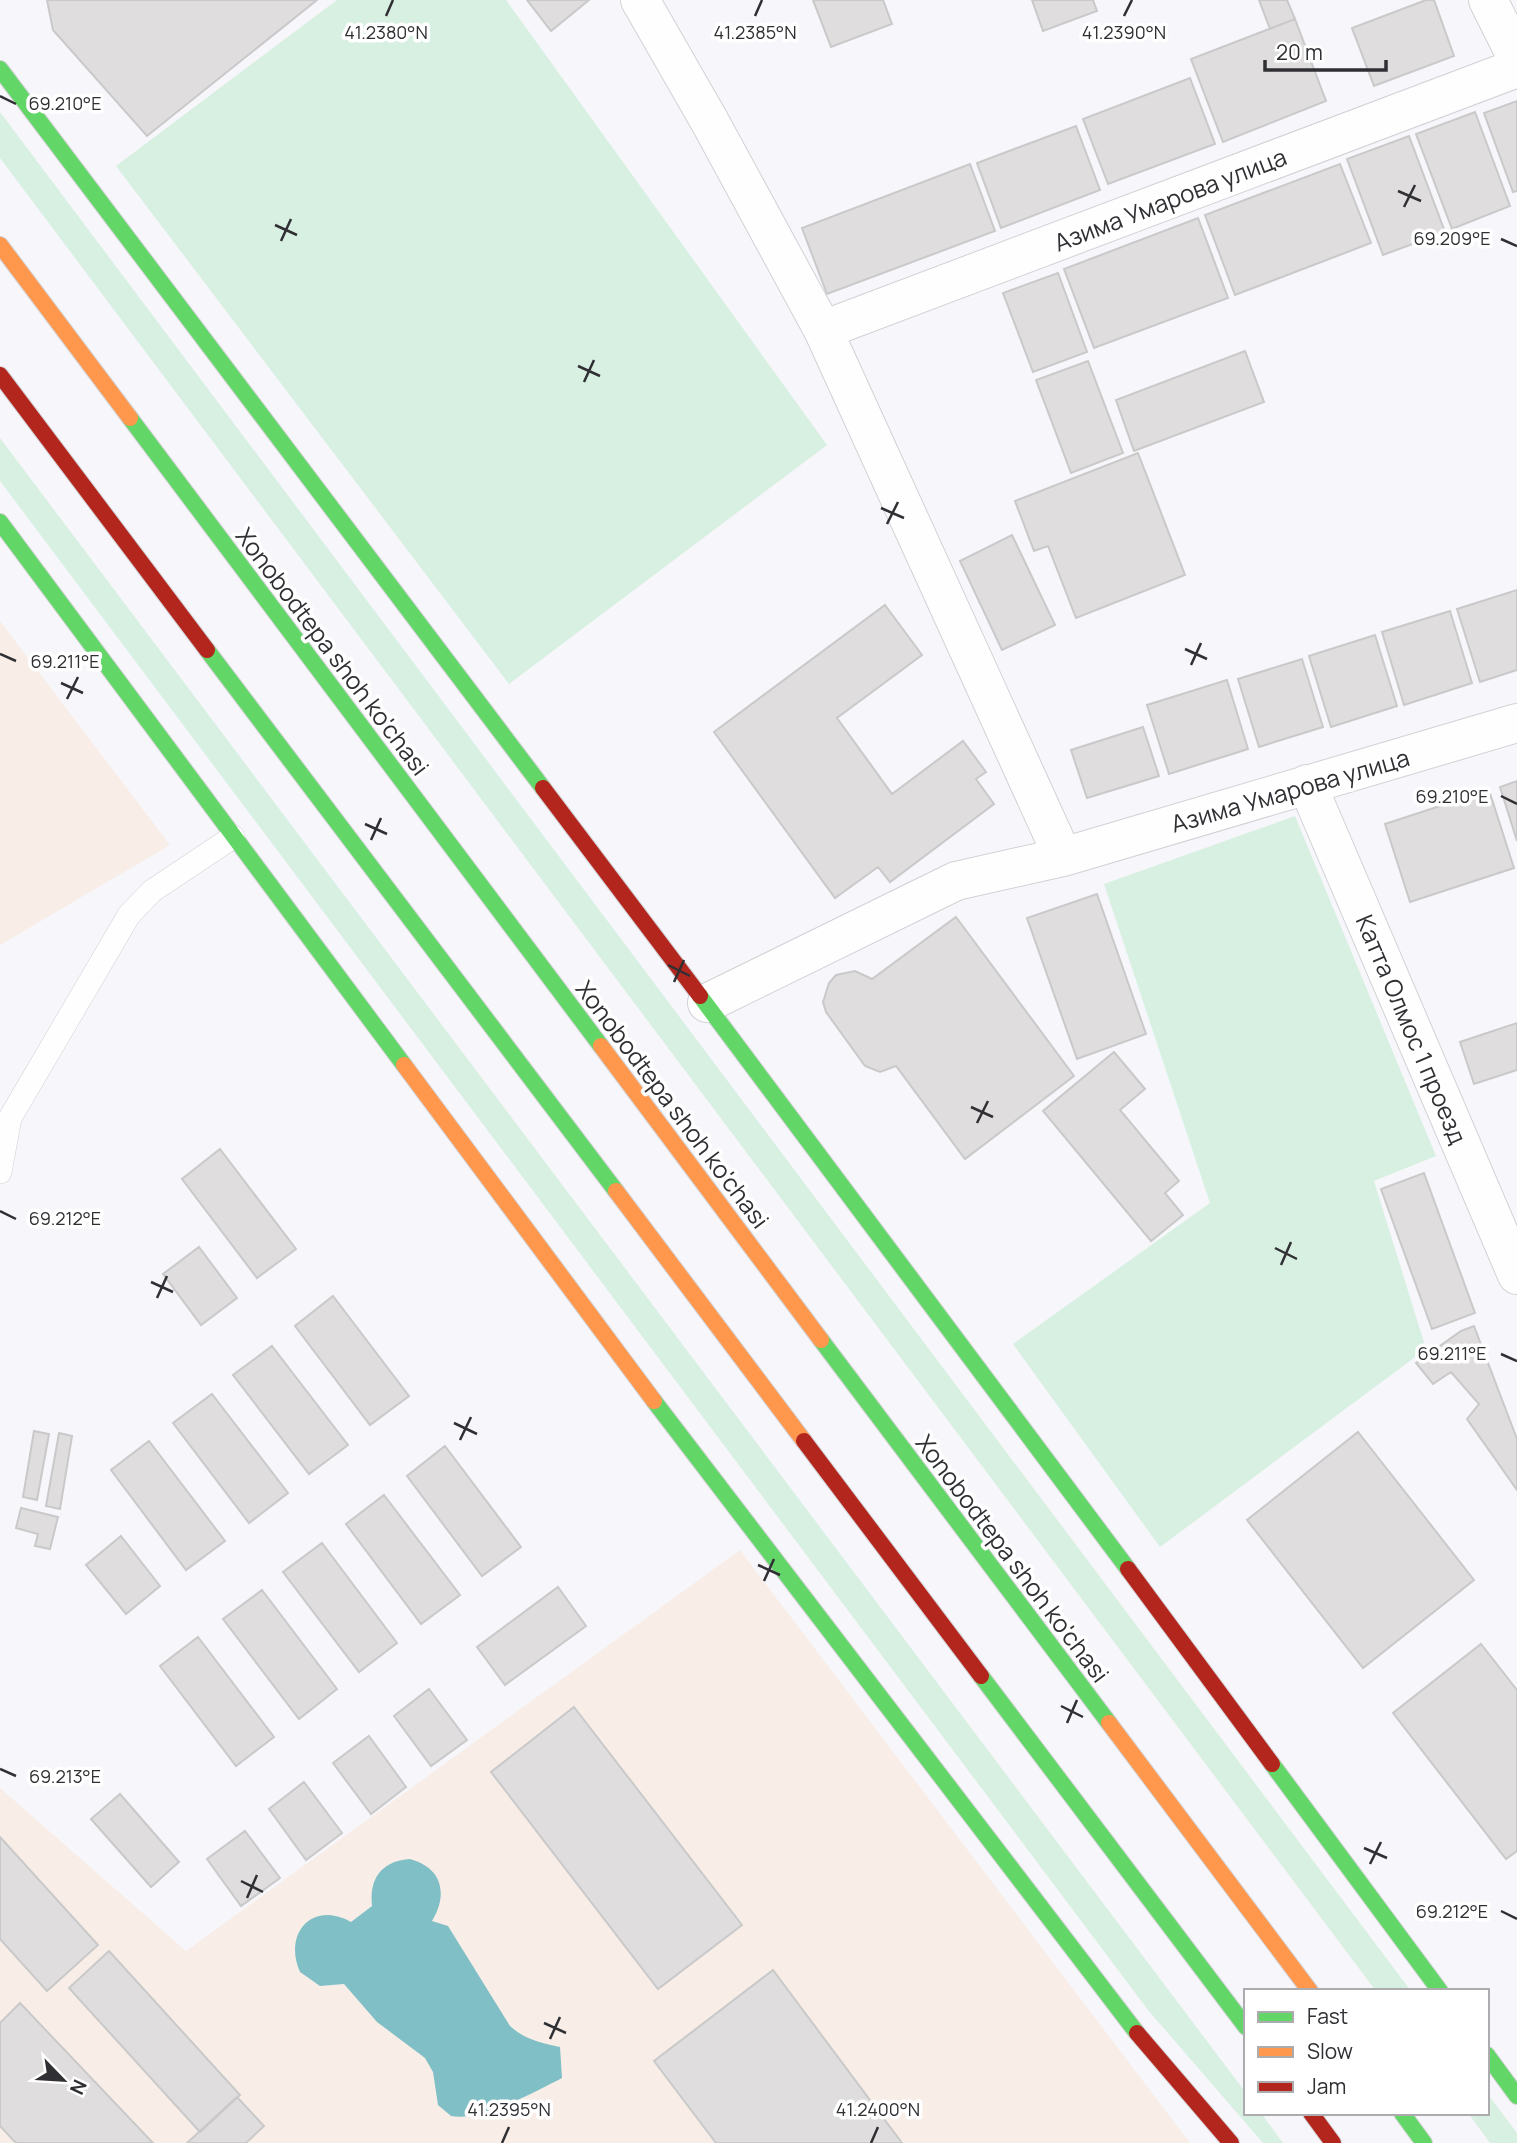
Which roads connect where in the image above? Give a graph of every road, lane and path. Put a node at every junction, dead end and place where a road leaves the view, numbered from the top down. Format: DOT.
graph roads {
  1 [pos="640,0"];
  2 [pos="1488,0"];
  3 [pos="1517,58"];
  4 [pos="1517,68"];
  5 [pos="0,69"];
  6 [pos="0,244"];
  7 [pos="823,330"];
  8 [pos="0,375"];
  9 [pos="0,522"];
  10 [pos="1517,723"];
  11 [pos="1307,784"];
  12 [pos="233,837"];
  13 [pos="1063,857"];
  14 [pos="707,1003"];
  15 [pos="5,1118"];
  16 [pos="0,1172"];
  17 [pos="1517,1275"];
  18 [pos="1309,1989"];
  19 [pos="1439,1989"];
  20 [pos="1244,2025"];
  21 [pos="1489,2058"];
  22 [pos="1517,2096"];
  23 [pos="1312,2115"];
  24 [pos="1403,2115"];
  25 [pos="1231,2143"];
  26 [pos="1333,2143"];
  27 [pos="1424,2143"];
  1 -- 7 [label="street"];
  2 -- 3 [label="street"];
  4 -- 7 [label="street, Азима Умарова улица"];
  5 -- 14 [label="highway"];
  6 -- 18 [label="highway, Xonobodtepa shoh ko'chasi"];
  7 -- 13 [label="street"];
  8 -- 20 [label="highway"];
  9 -- 12 [label="highway"];
  10 -- 11 [label="street, Азима Умарова улица"];
  11 -- 13 [label="street, Азима Умарова улица"];
  11 -- 17 [label="street, Катта Олмос 1 проезд"];
  12 -- 15 [label="lane"];
  12 -- 25 [label="highway"];
  13 -- 14 [label="street, Азима Умарова улица"];
  14 -- 19 [label="highway"];
  15 -- 16 [label="lane"];
  21 -- 22 [label="highway"];
  23 -- 26 [label="highway"];
  24 -- 27 [label="highway"];
}
